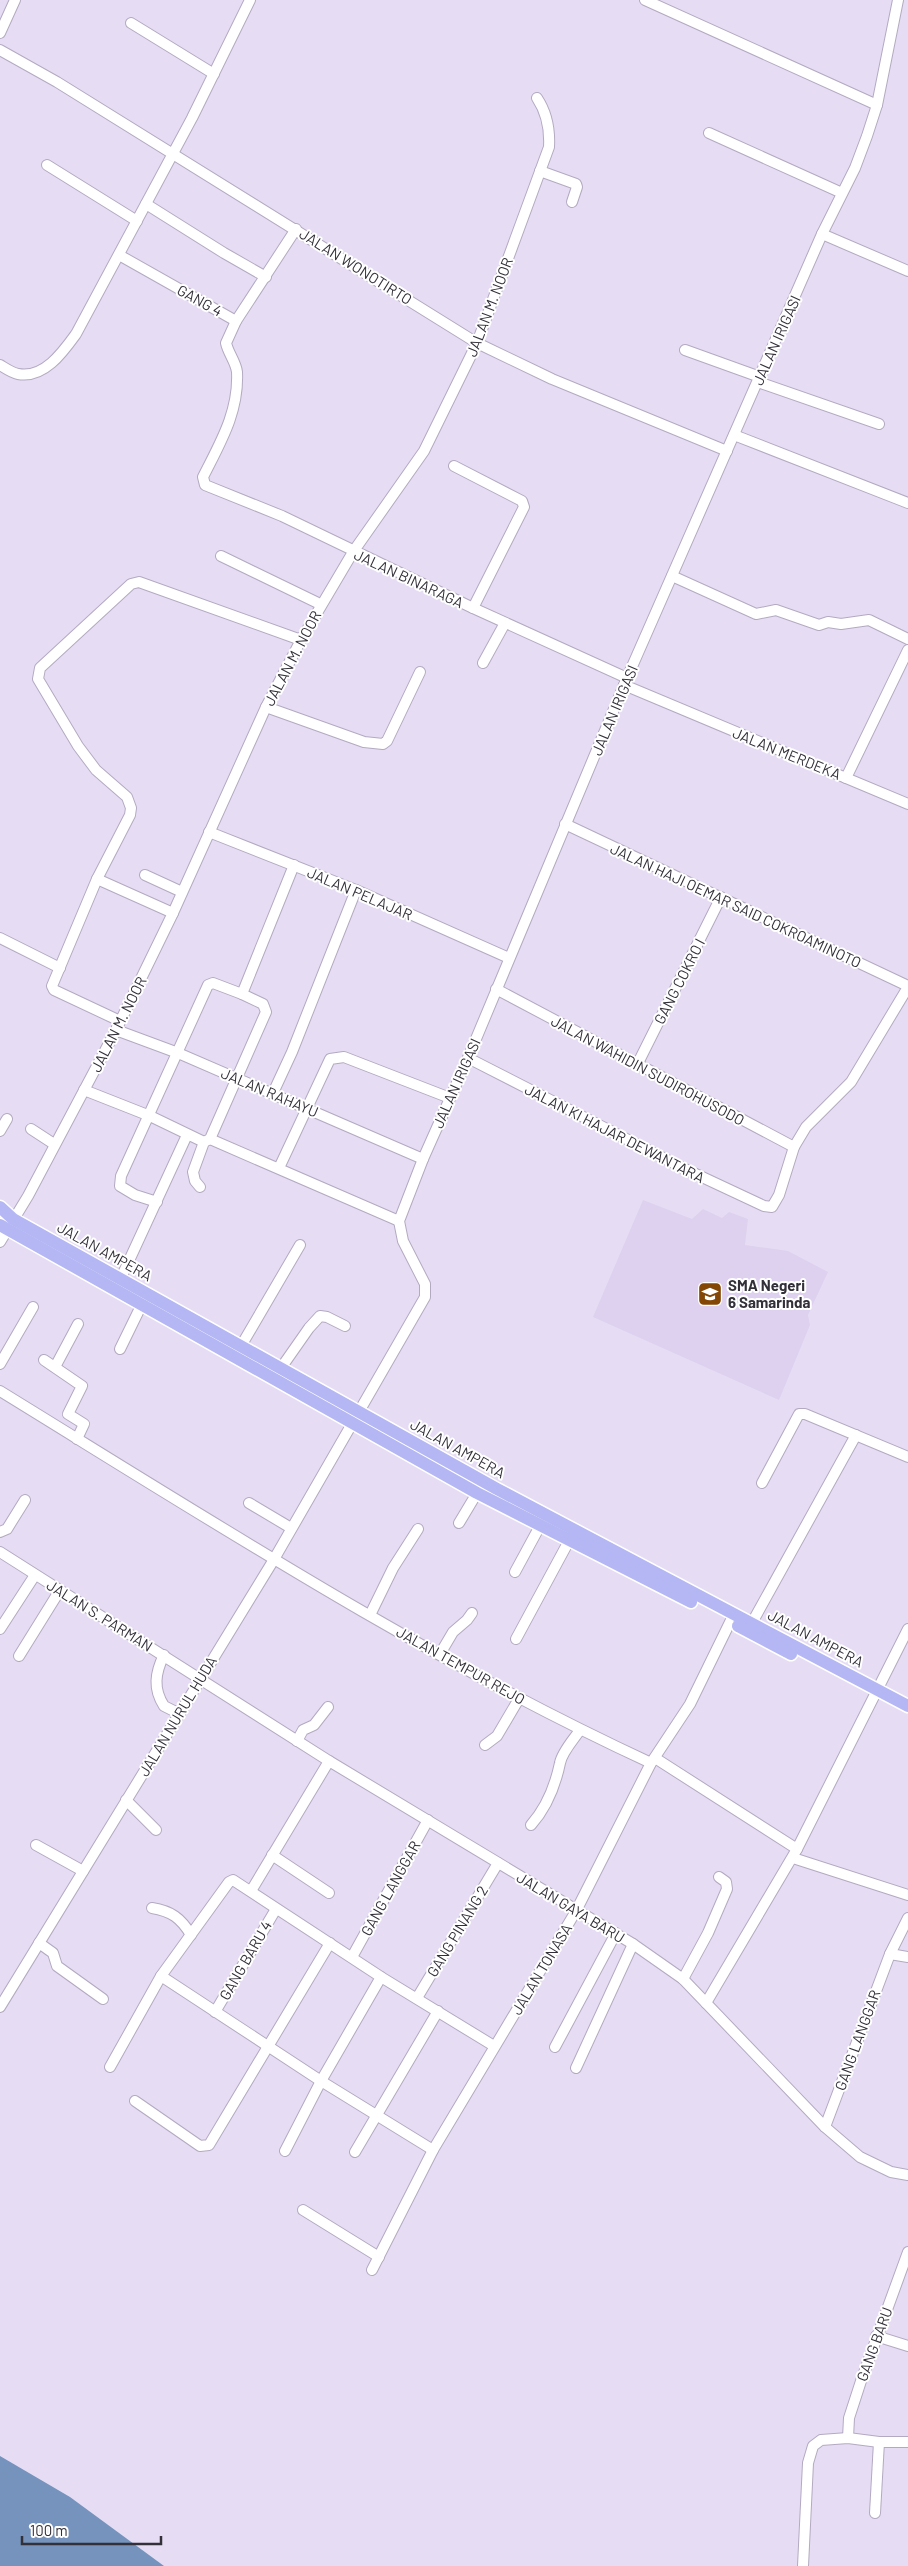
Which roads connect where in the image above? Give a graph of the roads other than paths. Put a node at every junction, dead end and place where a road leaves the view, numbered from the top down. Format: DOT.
graph roads {
  1 [pos="15,0"];
  2 [pos="250,0"];
  3 [pos="645,0"];
  4 [pos="898,0"];
  5 [pos="131,23"];
  6 [pos="0,33"];
  7 [pos="0,50"];
  8 [pos="216,70"];
  9 [pos="537,98"];
  10 [pos="877,105"];
  11 [pos="708,133"];
  12 [pos="171,152"];
  13 [pos="47,165"];
  14 [pos="540,171"];
  15 [pos="842,193"];
  16 [pos="572,202"];
  17 [pos="146,204"];
  18 [pos="137,221"];
  19 [pos="296,229"];
  20 [pos="822,234"];
  21 [pos="119,255"];
  22 [pos="908,272"];
  23 [pos="266,276"];
  24 [pos="236,321"];
  25 [pos="477,343"];
  26 [pos="685,350"];
  27 [pos="0,366"];
  28 [pos="759,380"];
  29 [pos="879,424"];
  30 [pos="734,435"];
  31 [pos="727,451"];
  32 [pos="454,466"];
  33 [pos="908,503"];
  34 [pos="353,552"];
  35 [pos="221,556"];
  36 [pos="672,576"];
  37 [pos="320,604"];
  38 [pos="473,608"];
  39 [pos="505,623"];
  40 [pos="908,639"];
  41 [pos="301,640"];
  42 [pos="908,650"];
  43 [pos="483,662"];
  44 [pos="420,672"];
  45 [pos="625,682"];
  46 [pos="266,707"];
  47 [pos="846,778"];
  48 [pos="908,804"];
  49 [pos="565,824"];
  50 [pos="209,832"];
  51 [pos="294,865"];
  52 [pos="145,875"];
  53 [pos="97,879"];
  54 [pos="356,890"];
  55 [pos="182,892"];
  56 [pos="721,897"];
  57 [pos="173,913"];
  58 [pos="0,938"];
  59 [pos="509,958"];
  60 [pos="60,968"];
  61 [pos="908,987"];
  62 [pos="500,991"];
  63 [pos="242,994"];
  64 [pos="118,1026"];
  65 [pos="178,1052"];
  66 [pos="468,1058"];
  67 [pos="637,1065"];
  68 [pos="238,1078"];
  69 [pos="84,1090"];
  70 [pos="273,1093"];
  71 [pos="450,1098"];
  72 [pos="307,1108"];
  73 [pos="150,1116"];
  74 [pos="7,1119"];
  75 [pos="31,1130"];
  76 [pos="0,1131"];
  77 [pos="187,1135"];
  78 [pos="207,1140"];
  79 [pos="54,1144"];
  80 [pos="794,1147"];
  81 [pos="423,1159"];
  82 [pos="279,1168"];
  83 [pos="200,1187"];
  84 [pos="157,1202"];
  85 [pos="0,1207"];
  86 [pos="399,1221"];
  87 [pos="6,1225"];
  88 [pos="0,1242"];
  89 [pos="300,1245"];
  90 [pos="121,1278"];
  91 [pos="142,1304"];
  92 [pos="33,1306"];
  93 [pos="78,1324"];
  94 [pos="345,1326"];
  95 [pos="241,1346"];
  96 [pos="120,1349"];
  97 [pos="44,1360"];
  98 [pos="0,1364"];
  99 [pos="55,1367"];
  100 [pos="282,1368"];
  101 [pos="1,1393"];
  102 [pos="359,1411"];
  103 [pos="68,1414"];
  104 [pos="352,1423"];
  105 [pos="60,1428"];
  106 [pos="856,1435"];
  107 [pos="77,1439"];
  108 [pos="908,1457"];
  109 [pos="762,1483"];
  110 [pos="477,1493"];
  111 [pos="25,1500"];
  112 [pos="249,1502"];
  113 [pos="458,1523"];
  114 [pos="541,1524"];
  115 [pos="292,1528"];
  116 [pos="418,1529"];
  117 [pos="0,1532"];
  118 [pos="570,1539"];
  119 [pos="0,1552"];
  120 [pos="273,1560"];
  121 [pos="515,1572"];
  122 [pos="36,1575"];
  123 [pos="60,1590"];
  124 [pos="472,1613"];
  125 [pos="370,1615"];
  126 [pos="732,1618"];
  127 [pos="750,1627"];
  128 [pos="0,1629"];
  129 [pos="908,1629"];
  130 [pos="516,1638"];
  131 [pos="440,1654"];
  132 [pos="164,1655"];
  133 [pos="19,1656"];
  134 [pos="205,1683"];
  135 [pos="875,1692"];
  136 [pos="520,1698"];
  137 [pos="908,1706"];
  138 [pos="328,1707"];
  139 [pos="178,1713"];
  140 [pos="908,1714"];
  141 [pos="580,1730"];
  142 [pos="297,1741"];
  143 [pos="485,1745"];
  144 [pos="653,1760"];
  145 [pos="329,1761"];
  146 [pos="126,1800"];
  147 [pos="428,1820"];
  148 [pos="531,1825"];
  149 [pos="156,1830"];
  150 [pos="36,1845"];
  151 [pos="795,1854"];
  152 [pos="272,1855"];
  153 [pos="498,1863"];
  154 [pos="83,1870"];
  155 [pos="719,1877"];
  156 [pos="252,1891"];
  157 [pos="329,1893"];
  158 [pos="908,1894"];
  159 [pos="152,1908"];
  160 [pos="276,1909"];
  161 [pos="576,1911"];
  162 [pos="908,1918"];
  163 [pos="616,1933"];
  164 [pos="190,1935"];
  165 [pos="39,1943"];
  166 [pos="330,1943"];
  167 [pos="633,1944"];
  168 [pos="890,1954"];
  169 [pos="352,1956"];
  170 [pos="908,1957"];
  171 [pos="161,1976"];
  172 [pos="381,1977"];
  173 [pos="683,1980"];
  174 [pos="417,1998"];
  175 [pos="103,1999"];
  176 [pos="706,2003"];
  177 [pos="0,2007"];
  178 [pos="438,2010"];
  179 [pos="215,2012"];
  180 [pos="268,2045"];
  181 [pos="494,2046"];
  182 [pos="554,2048"];
  183 [pos="110,2067"];
  184 [pos="576,2068"];
  185 [pos="321,2081"];
  186 [pos="135,2101"];
  187 [pos="376,2114"];
  188 [pos="825,2127"];
  189 [pos="433,2150"];
  190 [pos="285,2151"];
  191 [pos="355,2152"];
  192 [pos="908,2176"];
  193 [pos="303,2210"];
  194 [pos="908,2252"];
  195 [pos="379,2256"];
  196 [pos="372,2270"];
  197 [pos="876,2336"];
  198 [pos="908,2346"];
  199 [pos="848,2438"];
  200 [pos="879,2442"];
  201 [pos="908,2442"];
  202 [pos="875,2513"];
  203 [pos="803,2566"];
  1 -- 6 [label="street"];
  2 -- 8 [label="street"];
  3 -- 10 [label="street"];
  4 -- 10 [label="street, JALAN IRIGASI"];
  5 -- 8 [label="street"];
  7 -- 12 [label="street, JALAN WONOTIRTO"];
  8 -- 12 [label="street"];
  9 -- 14 [label="street, JALAN M. NOOR"];
  10 -- 15 [label="street, JALAN IRIGASI"];
  11 -- 15 [label="street"];
  12 -- 17 [label="street"];
  12 -- 19 [label="street, JALAN WONOTIRTO"];
  13 -- 18 [label="street"];
  14 -- 16 [label="street"];
  14 -- 25 [label="street, JALAN M. NOOR"];
  15 -- 20 [label="street, JALAN IRIGASI"];
  17 -- 18 [label="street"];
  17 -- 23 [label="street"];
  18 -- 21 [label="street"];
  19 -- 23 [label="street, GANG 4"];
  19 -- 25 [label="street, JALAN WONOTIRTO"];
  20 -- 22 [label="street"];
  20 -- 28 [label="street, JALAN IRIGASI"];
  21 -- 24 [label="street, GANG 4"];
  21 -- 27 [label="street"];
  23 -- 24 [label="street, GANG 4"];
  24 -- 34 [label="street, JALAN BINARAGA"];
  25 -- 31 [label="street, JALAN WONOTIRTO"];
  25 -- 34 [label="street, JALAN M. NOOR"];
  26 -- 28 [label="street"];
  28 -- 29 [label="street"];
  28 -- 30 [label="street, JALAN IRIGASI"];
  30 -- 31 [label="street, JALAN IRIGASI"];
  30 -- 33 [label="street"];
  31 -- 36 [label="street, JALAN IRIGASI"];
  32 -- 38 [label="street"];
  34 -- 37 [label="street, JALAN M. NOOR"];
  34 -- 38 [label="street, JALAN BINARAGA"];
  35 -- 37 [label="street"];
  36 -- 40 [label="street"];
  36 -- 45 [label="street, JALAN IRIGASI"];
  37 -- 41 [label="street, JALAN M. NOOR"];
  38 -- 39 [label="street, JALAN BINARAGA"];
  39 -- 43 [label="street"];
  39 -- 45 [label="street, JALAN BINARAGA"];
  41 -- 46 [label="street, JALAN M. NOOR"];
  41 -- 53 [label="street"];
  42 -- 47 [label="street, JALAN MERDEKA"];
  44 -- 46 [label="street"];
  45 -- 47 [label="street, JALAN MERDEKA"];
  45 -- 49 [label="street, JALAN IRIGASI"];
  46 -- 50 [label="street, JALAN M. NOOR"];
  47 -- 48 [label="street"];
  49 -- 56 [label="street, JALAN HAJI OEMAR SAID COKROAMINOTO"];
  49 -- 59 [label="street, JALAN IRIGASI"];
  50 -- 51 [label="street, JALAN PELAJAR"];
  50 -- 55 [label="street, JALAN M. NOOR"];
  51 -- 54 [label="street, JALAN PELAJAR"];
  51 -- 63 [label="street"];
  52 -- 55 [label="street"];
  53 -- 57 [label="street"];
  53 -- 60 [label="street"];
  54 -- 59 [label="street, JALAN PELAJAR"];
  54 -- 70 [label="street"];
  55 -- 57 [label="street, JALAN M. NOOR"];
  56 -- 61 [label="street, JALAN HAJI OEMAR SAID COKROAMINOTO"];
  56 -- 67 [label="street, GANG COKRO I"];
  57 -- 64 [label="street, JALAN M. NOOR"];
  58 -- 60 [label="street"];
  59 -- 62 [label="street, JALAN IRIGASI"];
  60 -- 64 [label="street, JALAN RAHAYU"];
  61 -- 80 [label="street"];
  62 -- 66 [label="street, JALAN IRIGASI"];
  62 -- 67 [label="street, JALAN WAHIDIN SUDIROHUSODO"];
  63 -- 65 [label="street"];
  63 -- 68 [label="street"];
  64 -- 65 [label="street, JALAN RAHAYU"];
  64 -- 69 [label="street, JALAN M. NOOR"];
  65 -- 68 [label="street, JALAN RAHAYU"];
  65 -- 73 [label="street"];
  66 -- 71 [label="street, JALAN IRIGASI"];
  66 -- 80 [label="street, JALAN KI HAJAR DEWANTARA"];
  67 -- 80 [label="street, JALAN WAHIDIN SUDIROHUSODO"];
  68 -- 70 [label="street, JALAN RAHAYU"];
  68 -- 78 [label="street"];
  69 -- 73 [label="street"];
  69 -- 79 [label="street, JALAN M. NOOR"];
  70 -- 72 [label="street, JALAN RAHAYU"];
  71 -- 72 [label="street"];
  71 -- 81 [label="street, JALAN IRIGASI"];
  72 -- 81 [label="street, JALAN RAHAYU"];
  72 -- 82 [label="street"];
  73 -- 77 [label="street"];
  73 -- 84 [label="street"];
  74 -- 76 [label="street"];
  75 -- 79 [label="street"];
  77 -- 78 [label="street"];
  77 -- 84 [label="street"];
  78 -- 82 [label="street"];
  78 -- 83 [label="street"];
  79 -- 87 [label="street, JALAN M. NOOR"];
  81 -- 86 [label="street, JALAN IRIGASI"];
  82 -- 86 [label="street"];
  84 -- 90 [label="street"];
  85 -- 87 [label="main road, JALAN AMPERA"];
  86 -- 102 [label="street"];
  87 -- 88 [label="street, JALAN M. NOOR"];
  87 -- 90 [label="main road, JALAN AMPERA"];
  87 -- 91 [label="main road, JALAN AMPERA"];
  89 -- 95 [label="street"];
  90 -- 95 [label="main road, JALAN AMPERA"];
  91 -- 96 [label="street"];
  91 -- 104 [label="main road, JALAN AMPERA"];
  92 -- 98 [label="street"];
  93 -- 99 [label="street"];
  94 -- 100 [label="street"];
  95 -- 100 [label="main road, JALAN AMPERA"];
  97 -- 99 [label="street"];
  99 -- 103 [label="street"];
  100 -- 102 [label="main road, JALAN AMPERA"];
  101 -- 105 [label="street, JALAN TEMPUR REJO"];
  102 -- 104 [label="street, JALAN NURUL HUDA"];
  102 -- 126 [label="main road, JALAN AMPERA"];
  103 -- 105 [label="street"];
  103 -- 107 [label="street"];
  104 -- 110 [label="main road, JALAN AMPERA"];
  104 -- 115 [label="street, JALAN NURUL HUDA"];
  105 -- 107 [label="street, JALAN TEMPUR REJO"];
  106 -- 108 [label="street"];
  106 -- 109 [label="street"];
  106 -- 127 [label="street"];
  107 -- 120 [label="street, JALAN TEMPUR REJO"];
  110 -- 113 [label="street"];
  110 -- 114 [label="main road, JALAN AMPERA"];
  111 -- 117 [label="street"];
  112 -- 115 [label="street"];
  114 -- 118 [label="main road, JALAN AMPERA"];
  114 -- 121 [label="street"];
  115 -- 120 [label="street, JALAN NURUL HUDA"];
  116 -- 125 [label="street"];
  118 -- 126 [label="main road, JALAN AMPERA"];
  118 -- 130 [label="street"];
  119 -- 122 [label="street, JALAN S. PARMAN"];
  120 -- 125 [label="street, JALAN TEMPUR REJO"];
  120 -- 134 [label="street, JALAN NURUL HUDA"];
  122 -- 123 [label="street, JALAN S. PARMAN"];
  122 -- 128 [label="street"];
  123 -- 132 [label="street, JALAN S. PARMAN"];
  123 -- 133 [label="street"];
  124 -- 131 [label="street"];
  125 -- 131 [label="street, JALAN TEMPUR REJO"];
  126 -- 127 [label="main road, JALAN AMPERA"];
  126 -- 144 [label="street, JALAN TONASA"];
  127 -- 135 [label="main road, JALAN AMPERA"];
  129 -- 135 [label="street"];
  131 -- 136 [label="street, JALAN TEMPUR REJO"];
  132 -- 134 [label="street, JALAN S. PARMAN"];
  132 -- 139 [label="street"];
  134 -- 139 [label="street, JALAN NURUL HUDA"];
  134 -- 142 [label="street, JALAN GAYA BARU"];
  135 -- 137 [label="main road, JALAN AMPERA"];
  135 -- 140 [label="main road, JALAN AMPERA"];
  135 -- 151 [label="street"];
  136 -- 141 [label="street, JALAN TEMPUR REJO"];
  136 -- 143 [label="street"];
  138 -- 142 [label="street"];
  139 -- 146 [label="street, JALAN NURUL HUDA"];
  141 -- 144 [label="street, JALAN TEMPUR REJO"];
  141 -- 148 [label="street"];
  142 -- 145 [label="street, JALAN GAYA BARU"];
  144 -- 151 [label="street, JALAN TEMPUR REJO"];
  144 -- 161 [label="street, JALAN TONASA"];
  145 -- 147 [label="street, JALAN GAYA BARU"];
  145 -- 152 [label="street"];
  146 -- 149 [label="street"];
  146 -- 154 [label="street, JALAN NURUL HUDA"];
  147 -- 153 [label="street, JALAN GAYA BARU"];
  147 -- 169 [label="street, GANG LANGGAR"];
  150 -- 154 [label="street"];
  151 -- 158 [label="street, JALAN TEMPUR REJO"];
  151 -- 176 [label="street"];
  152 -- 156 [label="street"];
  152 -- 157 [label="street"];
  153 -- 161 [label="street, JALAN GAYA BARU"];
  153 -- 174 [label="street, GANG PINANG 2"];
  154 -- 165 [label="street, JALAN NURUL HUDA"];
  155 -- 173 [label="street"];
  156 -- 160 [label="street"];
  156 -- 164 [label="street"];
  159 -- 164 [label="street"];
  160 -- 166 [label="street"];
  160 -- 179 [label="street, GANG BARU 4"];
  161 -- 163 [label="street, JALAN GAYA BARU"];
  161 -- 181 [label="street, JALAN TONASA"];
  162 -- 168 [label="street, GANG LANGGAR"];
  163 -- 167 [label="street, JALAN GAYA BARU"];
  163 -- 182 [label="street"];
  164 -- 171 [label="street"];
  165 -- 175 [label="street"];
  165 -- 177 [label="street, JALAN NURUL HUDA"];
  166 -- 169 [label="street"];
  166 -- 180 [label="street"];
  167 -- 173 [label="street, JALAN GAYA BARU"];
  167 -- 184 [label="street"];
  168 -- 170 [label="street"];
  168 -- 188 [label="street, GANG LANGGAR"];
  169 -- 172 [label="street"];
  171 -- 179 [label="street"];
  171 -- 183 [label="street"];
  172 -- 174 [label="street"];
  172 -- 185 [label="street"];
  173 -- 176 [label="street, JALAN GAYA BARU"];
  174 -- 178 [label="street"];
  176 -- 188 [label="street, JALAN GAYA BARU"];
  178 -- 181 [label="street"];
  178 -- 187 [label="street"];
  179 -- 180 [label="street"];
  180 -- 185 [label="street"];
  180 -- 186 [label="street"];
  181 -- 189 [label="street, JALAN TONASA"];
  185 -- 187 [label="street"];
  185 -- 190 [label="street"];
  187 -- 189 [label="street"];
  187 -- 191 [label="street"];
  188 -- 192 [label="street, JALAN GAYA BARU"];
  189 -- 195 [label="street, JALAN TONASA"];
  193 -- 195 [label="street"];
  194 -- 197 [label="street, GANG BARU"];
  195 -- 196 [label="street, JALAN TONASA"];
  197 -- 198 [label="street"];
  197 -- 199 [label="street, GANG BARU"];
  199 -- 200 [label="street"];
  199 -- 203 [label="street"];
  200 -- 201 [label="street"];
  200 -- 202 [label="street"];
}
